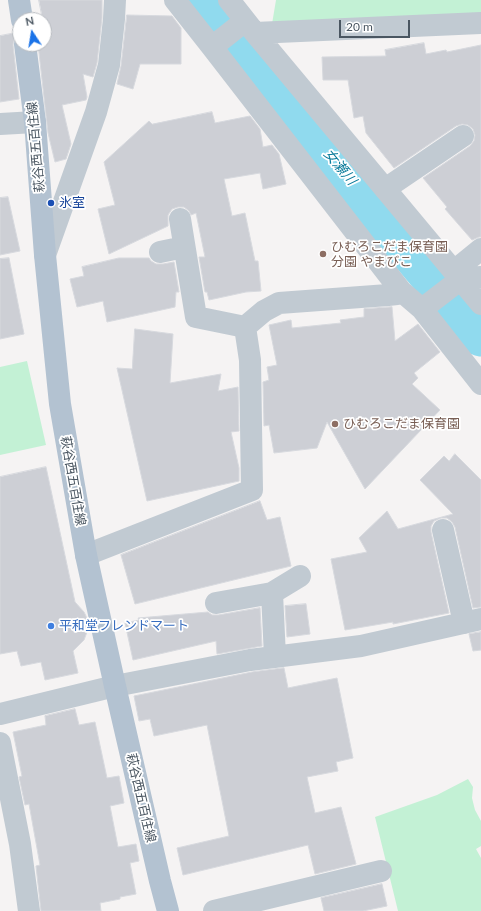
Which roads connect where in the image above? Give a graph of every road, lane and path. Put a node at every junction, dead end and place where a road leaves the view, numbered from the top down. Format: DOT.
graph roads {
  1 [pos="19,0"];
  2 [pos="115,0"];
  3 [pos="175,0"];
  4 [pos="229,0"];
  5 [pos="21,12"];
  6 [pos="481,23"];
  7 [pos="250,27"];
  8 [pos="212,46"];
  9 [pos="26,52"];
  10 [pos="35,122"];
  11 [pos="0,124"];
  12 [pos="463,136"];
  13 [pos="385,189"];
  14 [pos="180,219"];
  15 [pos="184,246"];
  16 [pos="481,249"];
  17 [pos="160,252"];
  18 [pos="45,255"];
  19 [pos="465,276"];
  20 [pos="401,291"];
  21 [pos="481,304"];
  22 [pos="422,309"];
  23 [pos="245,327"];
  24 [pos="481,384"];
  25 [pos="442,530"];
  26 [pos="86,555"];
  27 [pos="300,576"];
  28 [pos="272,593"];
  29 [pos="216,603"];
  30 [pos="472,621"];
  31 [pos="275,657"];
  32 [pos="115,686"];
  33 [pos="0,714"];
  34 [pos="0,743"];
  35 [pos="381,871"];
  36 [pos="29,911"];
  37 [pos="168,911"];
  38 [pos="214,911"];
  1 -- 5 [label="main road"];
  2 -- 18 [label="street"];
  3 -- 8 [label="street"];
  4 -- 7 [label="street"];
  6 -- 7 [label="street"];
  7 -- 8 [label="street"];
  7 -- 13 [label="street"];
  8 -- 20 [label="street"];
  9 -- 10 [label="main road, 萩谷西五百住線"];
  10 -- 11 [label="street"];
  10 -- 18 [label="main road, 萩谷西五百住線"];
  12 -- 13 [label="street"];
  13 -- 19 [label="street"];
  14 -- 15 [label="street"];
  15 -- 17 [label="street"];
  15 -- 23 [label="street"];
  16 -- 19 [label="street"];
  18 -- 26 [label="main road, 萩谷西五百住線"];
  19 -- 21 [label="street"];
  19 -- 22 [label="street"];
  20 -- 22 [label="street"];
  20 -- 23 [label="street"];
  22 -- 24 [label="street"];
  23 -- 26 [label="street"];
  25 -- 30 [label="street"];
  26 -- 32 [label="main road, 萩谷西五百住線"];
  27 -- 28 [label="street"];
  28 -- 29 [label="street"];
  28 -- 31 [label="street"];
  30 -- 31 [label="street"];
  31 -- 32 [label="street"];
  32 -- 33 [label="street"];
  32 -- 37 [label="main road, 萩谷西五百住線"];
  34 -- 36 [label="street"];
  35 -- 38 [label="street"];
}
